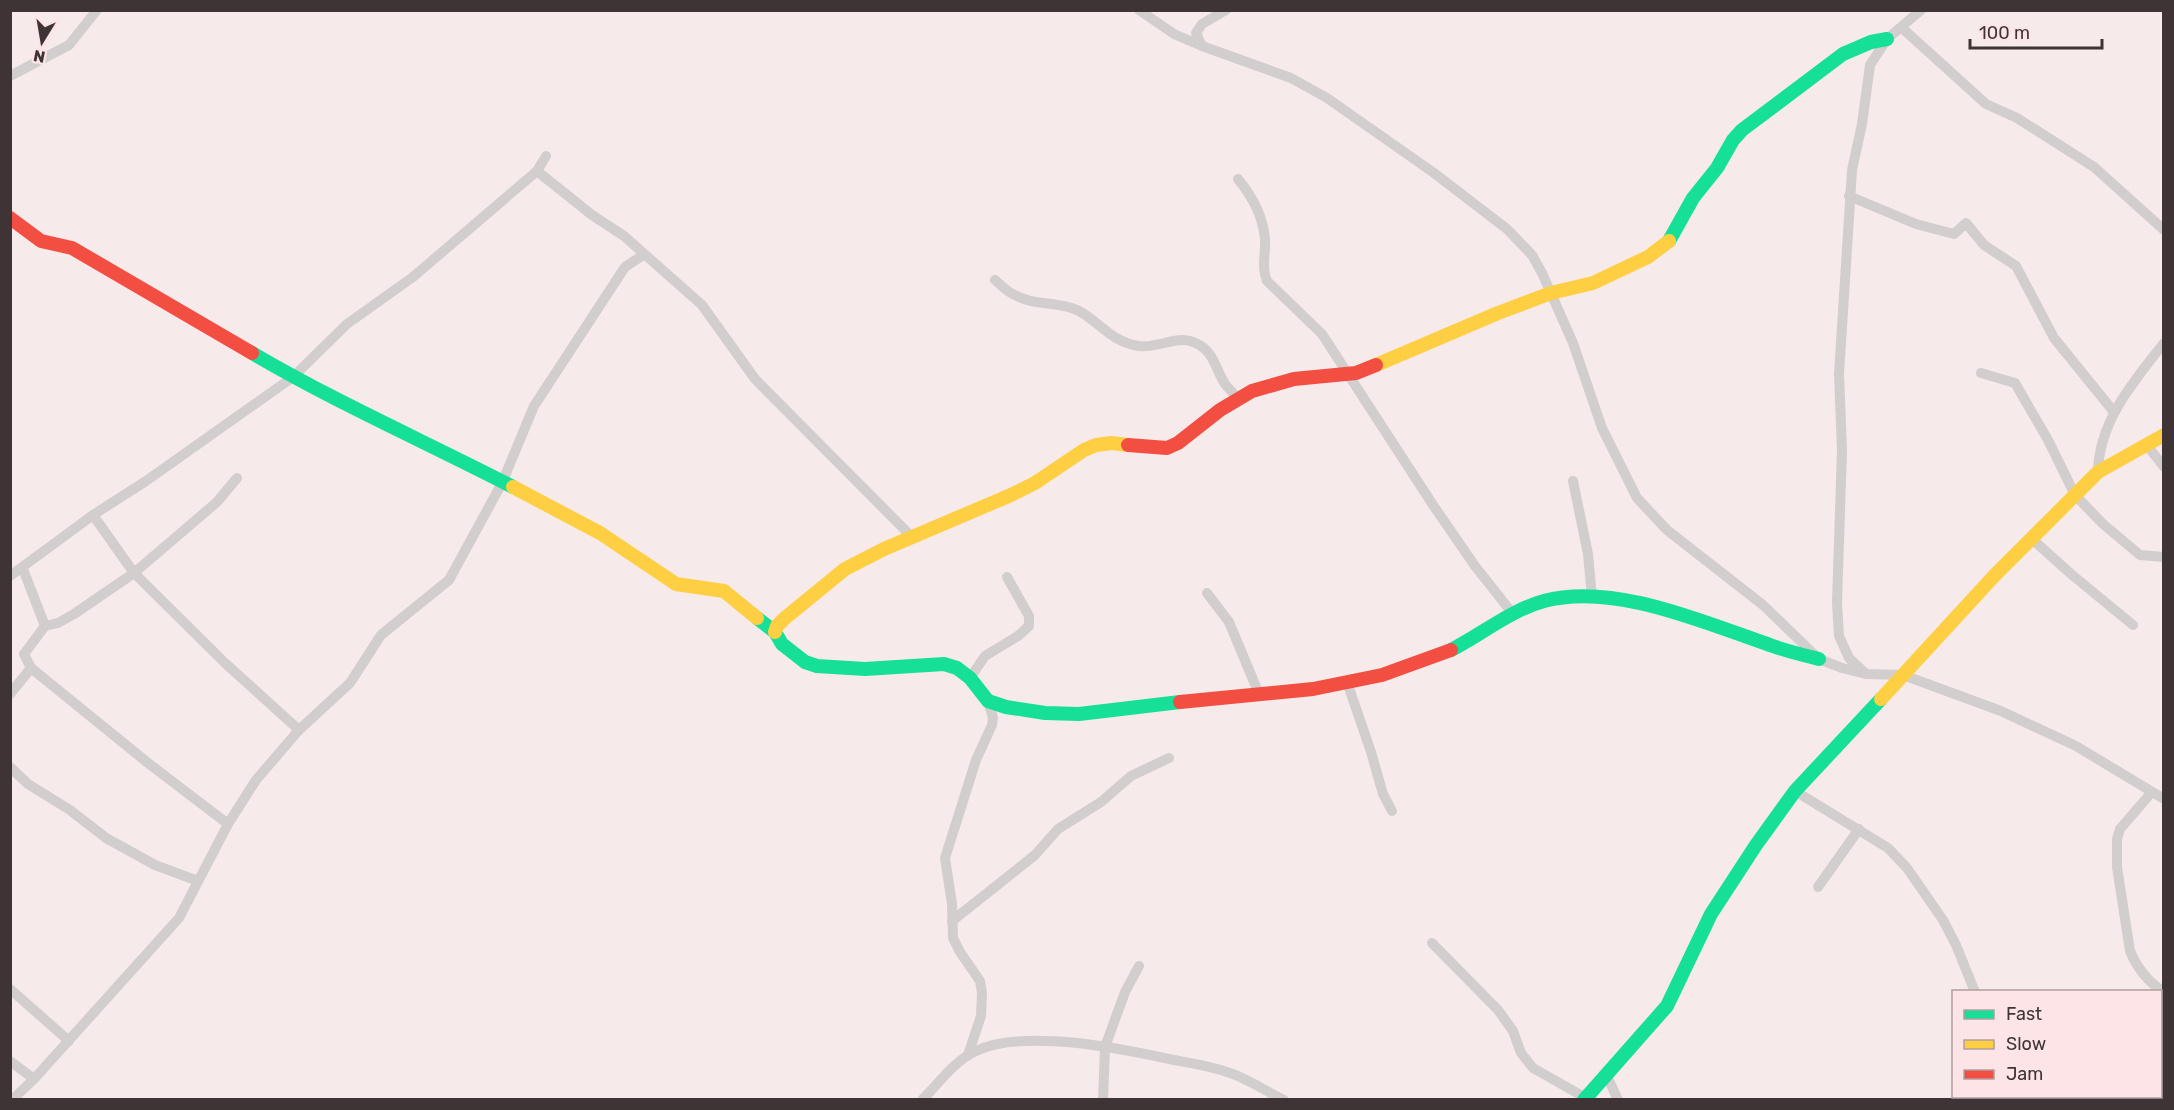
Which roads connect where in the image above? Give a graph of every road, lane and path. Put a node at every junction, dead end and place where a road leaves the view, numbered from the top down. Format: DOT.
graph roads {
  1 [pos="97,10"];
  2 [pos="1139,10"];
  3 [pos="1226,10"];
  4 [pos="1921,10"];
  5 [pos="1902,28"];
  6 [pos="1887,39"];
  7 [pos="1202,46"];
  8 [pos="10,76"];
  9 [pos="546,156"];
  10 [pos="537,171"];
  11 [pos="1238,179"];
  12 [pos="1849,196"];
  13 [pos="10,218"];
  14 [pos="2163,230"];
  15 [pos="643,255"];
  16 [pos="995,280"];
  17 [pos="1551,293"];
  18 [pos="2163,344"];
  19 [pos="1981,373"];
  20 [pos="1348,375"];
  21 [pos="292,377"];
  22 [pos="1238,398"];
  23 [pos="2114,412"];
  24 [pos="2163,435"];
  25 [pos="2146,444"];
  26 [pos="2163,467"];
  27 [pos="2098,472"];
  28 [pos="237,478"];
  29 [pos="1573,482"];
  30 [pos="502,483"];
  31 [pos="2075,495"];
  32 [pos="93,515"];
  33 [pos="912,537"];
  34 [pos="2031,538"];
  35 [pos="2163,557"];
  36 [pos="22,568"];
  37 [pos="134,573"];
  38 [pos="10,576"];
  39 [pos="1007,576"];
  40 [pos="1207,593"];
  41 [pos="1592,597"];
  42 [pos="1513,614"];
  43 [pos="2133,625"];
  44 [pos="45,626"];
  45 [pos="775,632"];
  46 [pos="1820,659"];
  47 [pos="31,668"];
  48 [pos="1866,674"];
  49 [pos="1903,675"];
  50 [pos="970,678"];
  51 [pos="1347,682"];
  52 [pos="10,694"];
  53 [pos="1259,694"];
  54 [pos="988,701"];
  55 [pos="299,730"];
  56 [pos="1168,758"];
  57 [pos="10,767"];
  58 [pos="1795,791"];
  59 [pos="2151,793"];
  60 [pos="2163,799"];
  61 [pos="1392,811"];
  62 [pos="228,824"];
  63 [pos="1859,829"];
  64 [pos="198,881"];
  65 [pos="1818,887"];
  66 [pos="952,921"];
  67 [pos="1432,944"];
  68 [pos="1139,966"];
  69 [pos="10,989"];
  70 [pos="1974,990"];
  71 [pos="2161,990"];
  72 [pos="69,1041"];
  73 [pos="1105,1047"];
  74 [pos="968,1054"];
  75 [pos="10,1061"];
  76 [pos="1607,1076"];
  77 [pos="34,1079"];
  78 [pos="1585,1099"];
  79 [pos="12,1100"];
  80 [pos="922,1100"];
  81 [pos="1103,1100"];
  82 [pos="1284,1100"];
  83 [pos="1618,1100"];
  1 -- 8 [label="street"];
  2 -- 7 [label="street"];
  3 -- 7 [label="street"];
  4 -- 5 [label="street"];
  5 -- 6 [label="street"];
  5 -- 14 [label="street"];
  6 -- 12 [label="street"];
  6 -- 17 [label="street"];
  7 -- 17 [label="street"];
  9 -- 10 [label="street"];
  10 -- 15 [label="street"];
  10 -- 21 [label="street"];
  11 -- 20 [label="street"];
  12 -- 23 [label="street"];
  12 -- 48 [label="street"];
  13 -- 21 [label="street"];
  15 -- 30 [label="street"];
  15 -- 33 [label="street"];
  16 -- 22 [label="street"];
  17 -- 20 [label="street"];
  17 -- 46 [label="street"];
  18 -- 23 [label="street"];
  19 -- 31 [label="street"];
  20 -- 22 [label="street"];
  20 -- 42 [label="street"];
  21 -- 30 [label="street"];
  21 -- 32 [label="street"];
  22 -- 33 [label="street"];
  23 -- 27 [label="street"];
  24 -- 25 [label="street"];
  25 -- 26 [label="street"];
  25 -- 27 [label="street"];
  27 -- 31 [label="street"];
  28 -- 37 [label="street"];
  29 -- 41 [label="street"];
  30 -- 45 [label="street"];
  30 -- 55 [label="street"];
  31 -- 34 [label="street"];
  31 -- 35 [label="street"];
  32 -- 36 [label="street"];
  32 -- 37 [label="street"];
  33 -- 45 [label="street"];
  34 -- 43 [label="street"];
  34 -- 49 [label="street"];
  36 -- 38 [label="street"];
  36 -- 44 [label="street"];
  37 -- 44 [label="street"];
  37 -- 55 [label="street"];
  39 -- 50 [label="street"];
  40 -- 53 [label="street"];
  41 -- 42 [label="street"];
  41 -- 46 [label="street"];
  42 -- 51 [label="street"];
  44 -- 47 [label="street"];
  45 -- 50 [label="street"];
  46 -- 48 [label="street"];
  47 -- 52 [label="street"];
  47 -- 62 [label="street"];
  48 -- 49 [label="street"];
  49 -- 58 [label="street"];
  49 -- 59 [label="street"];
  50 -- 54 [label="street"];
  51 -- 53 [label="street"];
  51 -- 61 [label="street"];
  53 -- 54 [label="street"];
  54 -- 66 [label="street"];
  55 -- 62 [label="street"];
  56 -- 66 [label="street"];
  57 -- 64 [label="street"];
  58 -- 63 [label="street"];
  58 -- 76 [label="street"];
  59 -- 60 [label="street"];
  59 -- 71 [label="street"];
  62 -- 64 [label="street"];
  63 -- 65 [label="street"];
  63 -- 70 [label="street"];
  64 -- 72 [label="street"];
  66 -- 74 [label="street"];
  67 -- 78 [label="street"];
  68 -- 73 [label="street"];
  69 -- 72 [label="street"];
  72 -- 77 [label="street"];
  73 -- 74 [label="street"];
  73 -- 81 [label="street"];
  73 -- 82 [label="street"];
  74 -- 80 [label="street"];
  75 -- 77 [label="street"];
  76 -- 78 [label="street"];
  76 -- 83 [label="street"];
  77 -- 79 [label="street"];
}
